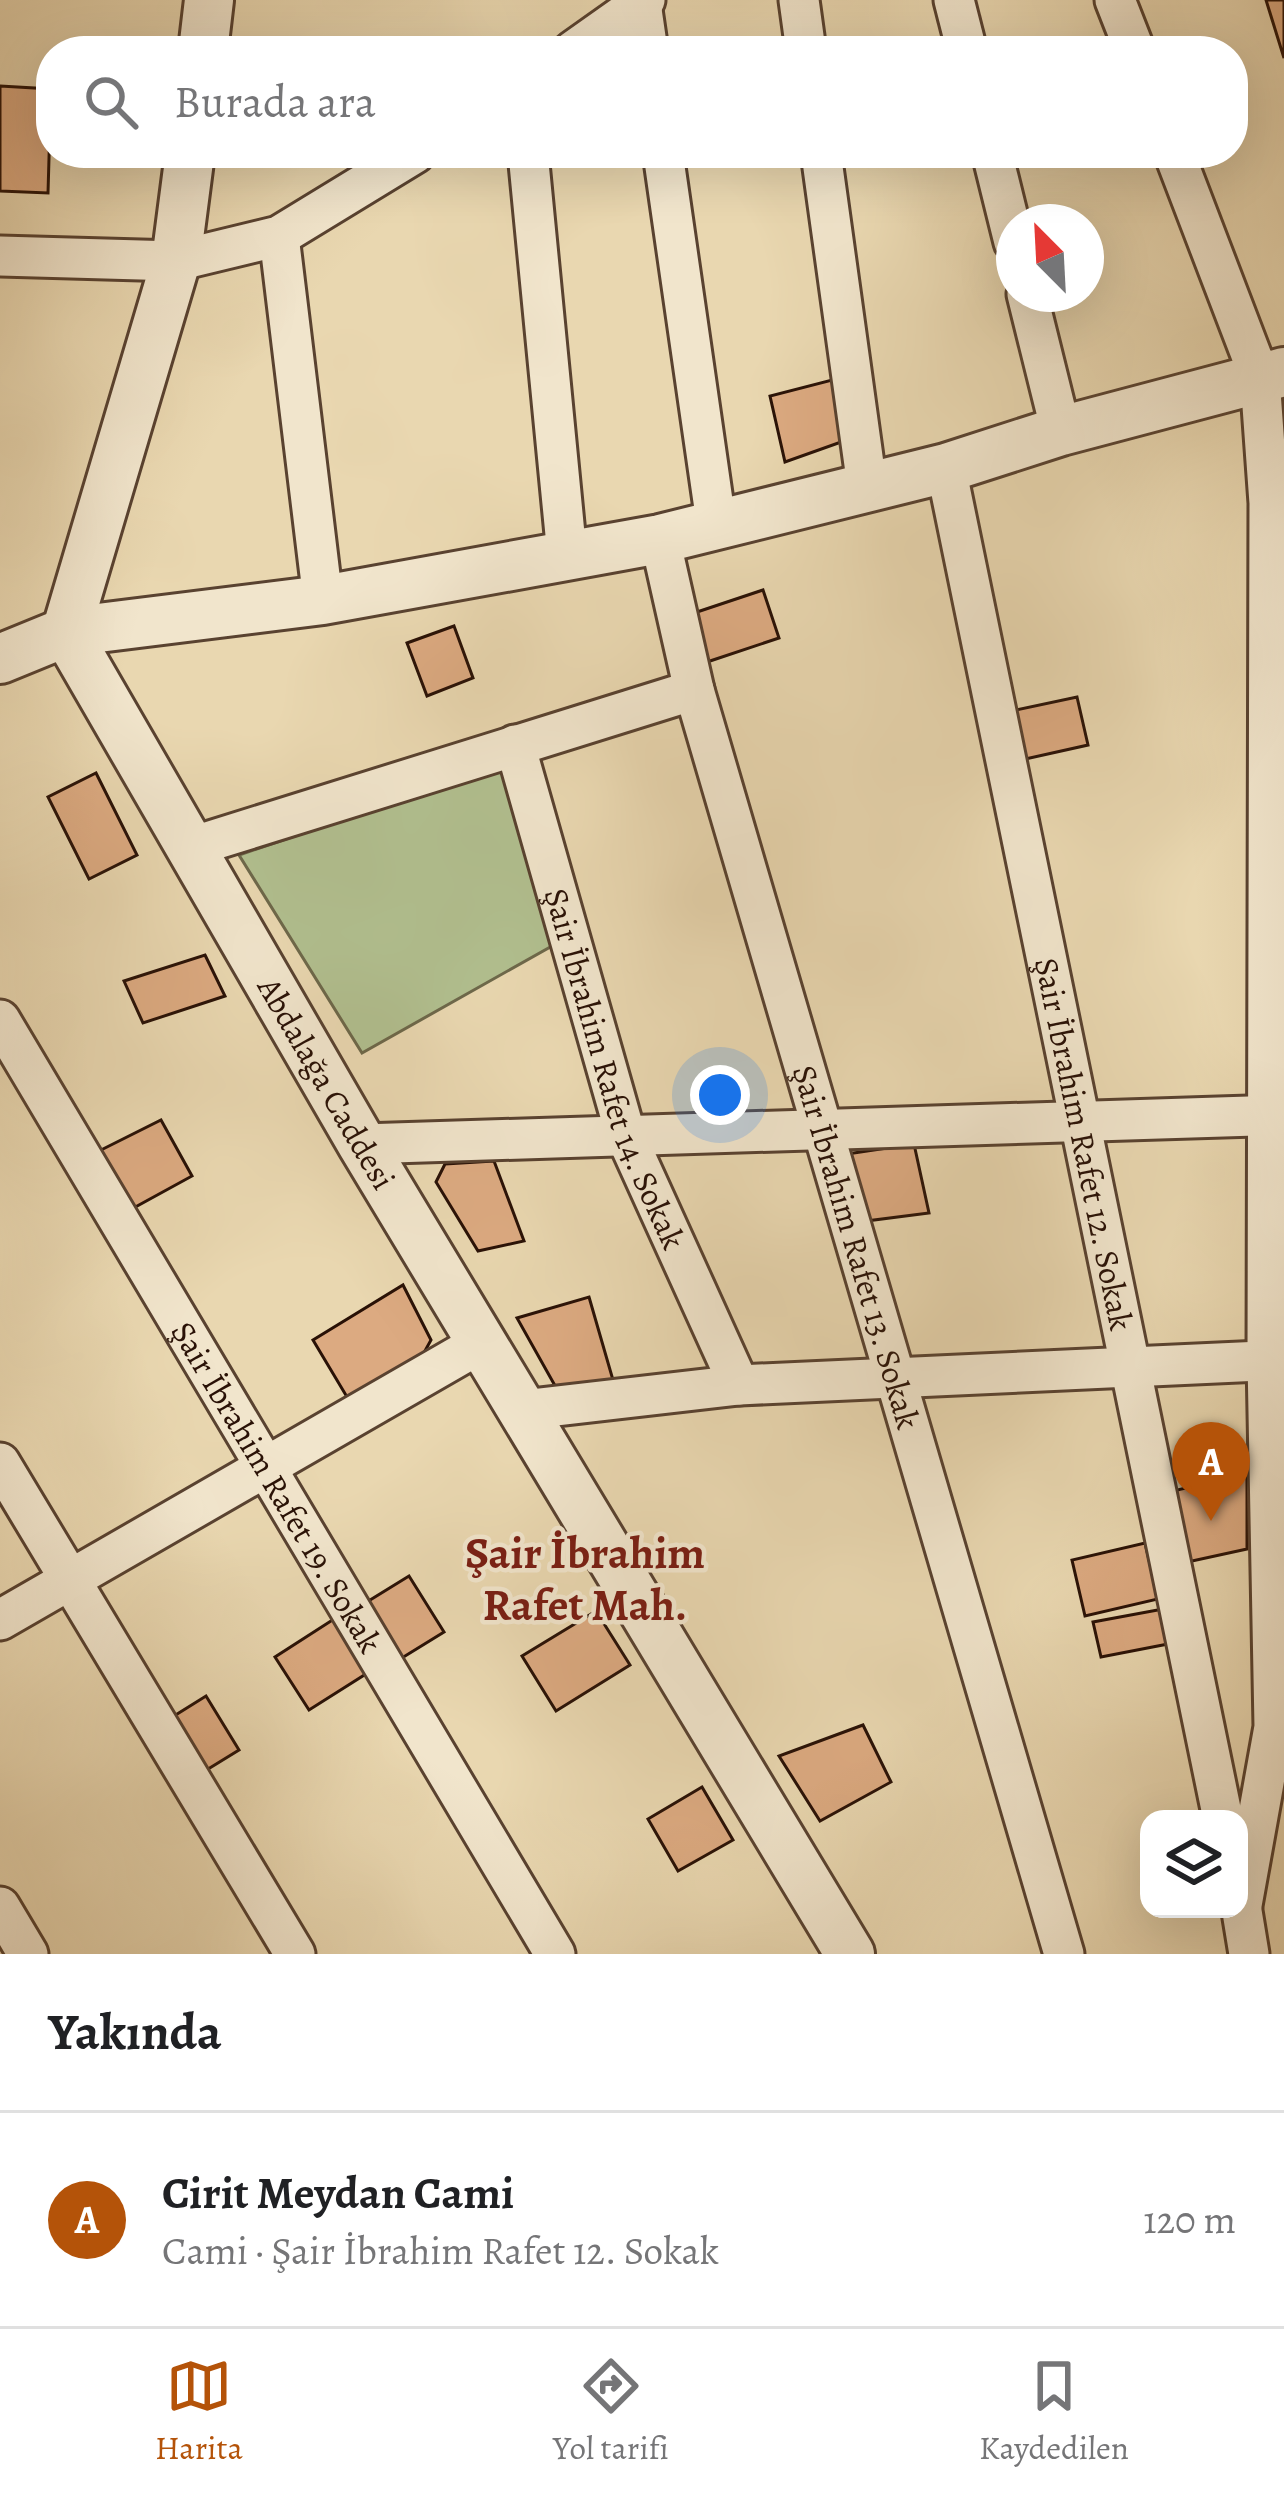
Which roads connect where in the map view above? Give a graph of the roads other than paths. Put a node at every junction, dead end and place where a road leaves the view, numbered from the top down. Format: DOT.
graph roads {
  1 [pos="209,0"];
  2 [pos="799,0"];
  3 [pos="954,0"];
  4 [pos="1115,0"];
  5 [pos="643,1"];
  6 [pos="205,36"];
  7 [pos="595,36"];
  8 [pos="646,36"];
  9 [pos="804,36"];
  10 [pos="963,36"];
  11 [pos="1129,36"];
  12 [pos="188,168"];
  13 [pos="390,168"];
  14 [pos="529,168"];
  15 [pos="665,168"];
  16 [pos="822,168"];
  17 [pos="996,168"];
  18 [pos="1181,168"];
  19 [pos="1005,204"];
  20 [pos="278,236"];
  21 [pos="0,256"];
  22 [pos="176,261"];
  23 [pos="1031,312"];
  24 [pos="1272,375"];
  25 [pos="1060,431"];
  26 [pos="946,469"];
  27 [pos="867,486"];
  28 [pos="1277,502"];
  29 [pos="716,522"];
  30 [pos="660,539"];
  31 [pos="567,555"];
  32 [pos="323,600"];
  33 [pos="66,632"];
  34 [pos="0,659"];
  35 [pos="694,690"];
  36 [pos="515,745"];
  37 [pos="188,848"];
  38 [pos="0,1020"];
  39 [pos="1278,1115"];
  40 [pos="1078,1119"];
  41 [pos="819,1126"];
  42 [pos="626,1136"];
  43 [pos="362,1144"];
  44 [pos="481,1343"];
  45 [pos="1275,1360"];
  46 [pos="1128,1371"];
  47 [pos="900,1379"];
  48 [pos="739,1385"];
  49 [pos="522,1410"];
  50 [pos="0,1463"];
  51 [pos="261,1467"];
  52 [pos="71,1580"];
  53 [pos="0,1620"];
  54 [pos="1221,1810"];
  55 [pos="1248,1858"];
  56 [pos="0,1907"];
  57 [pos="1243,1918"];
  58 [pos="28,1954"];
  59 [pos="295,1954"];
  60 [pos="555,1954"];
  61 [pos="850,1954"];
  62 [pos="1064,1954"];
  63 [pos="1249,1954"];
  1 -- 6 [label="street"];
  2 -- 9 [label="street"];
  3 -- 10 [label="street"];
  4 -- 11 [label="street"];
  5 -- 7 [label="street"];
  5 -- 8 [label="street"];
  12 -- 22 [label="street"];
  13 -- 20 [label="street"];
  14 -- 31 [label="street"];
  15 -- 29 [label="street"];
  16 -- 27 [label="street"];
  17 -- 19 [label="street"];
  18 -- 24 [label="street"];
  20 -- 22 [label="street"];
  20 -- 32 [label="street"];
  21 -- 22 [label="street"];
  22 -- 33 [label="street"];
  23 -- 25 [label="street"];
  24 -- 25 [label="street"];
  24 -- 28 [label="street"];
  25 -- 26 [label="street"];
  26 -- 27 [label="street"];
  26 -- 40 [label="street, Şair İbrahim Rafet 12. Sokak"];
  27 -- 29 [label="street"];
  28 -- 39 [label="street"];
  29 -- 30 [label="street"];
  30 -- 31 [label="street"];
  30 -- 35 [label="street, Şair İbrahim Rafet 13. Sokak"];
  31 -- 32 [label="street"];
  32 -- 33 [label="street"];
  33 -- 34 [label="street"];
  33 -- 37 [label="street, Abdalağa Caddesi"];
  35 -- 36 [label="street"];
  35 -- 41 [label="street, Şair İbrahim Rafet 13. Sokak"];
  36 -- 37 [label="street"];
  36 -- 42 [label="street, Şair İbrahim Rafet 14. Sokak"];
  37 -- 43 [label="street, Abdalağa Caddesi"];
  38 -- 51 [label="street, Şair İbrahim Rafet 19. Sokak"];
  39 -- 40 [label="street"];
  39 -- 45 [label="street"];
  40 -- 41 [label="street"];
  40 -- 46 [label="street, Şair İbrahim Rafet 12. Sokak"];
  41 -- 42 [label="street"];
  41 -- 47 [label="street, Şair İbrahim Rafet 13. Sokak"];
  42 -- 43 [label="street"];
  42 -- 48 [label="street, Şair İbrahim Rafet 14. Sokak"];
  43 -- 44 [label="street, Abdalağa Caddesi"];
  44 -- 49 [label="street, Abdalağa Caddesi"];
  44 -- 51 [label="street"];
  45 -- 46 [label="street"];
  45 -- 55 [label="street"];
  46 -- 47 [label="street"];
  46 -- 54 [label="street, Şair İbrahim Rafet 12. Sokak"];
  47 -- 48 [label="street"];
  47 -- 62 [label="street, Şair İbrahim Rafet 13. Sokak"];
  48 -- 49 [label="street"];
  49 -- 61 [label="street, Abdalağa Caddesi"];
  50 -- 52 [label="street"];
  51 -- 52 [label="street"];
  51 -- 60 [label="street, Şair İbrahim Rafet 19. Sokak"];
  52 -- 53 [label="street"];
  52 -- 59 [label="street"];
  56 -- 58 [label="street"];
  57 -- 63 [label="street"];
}
